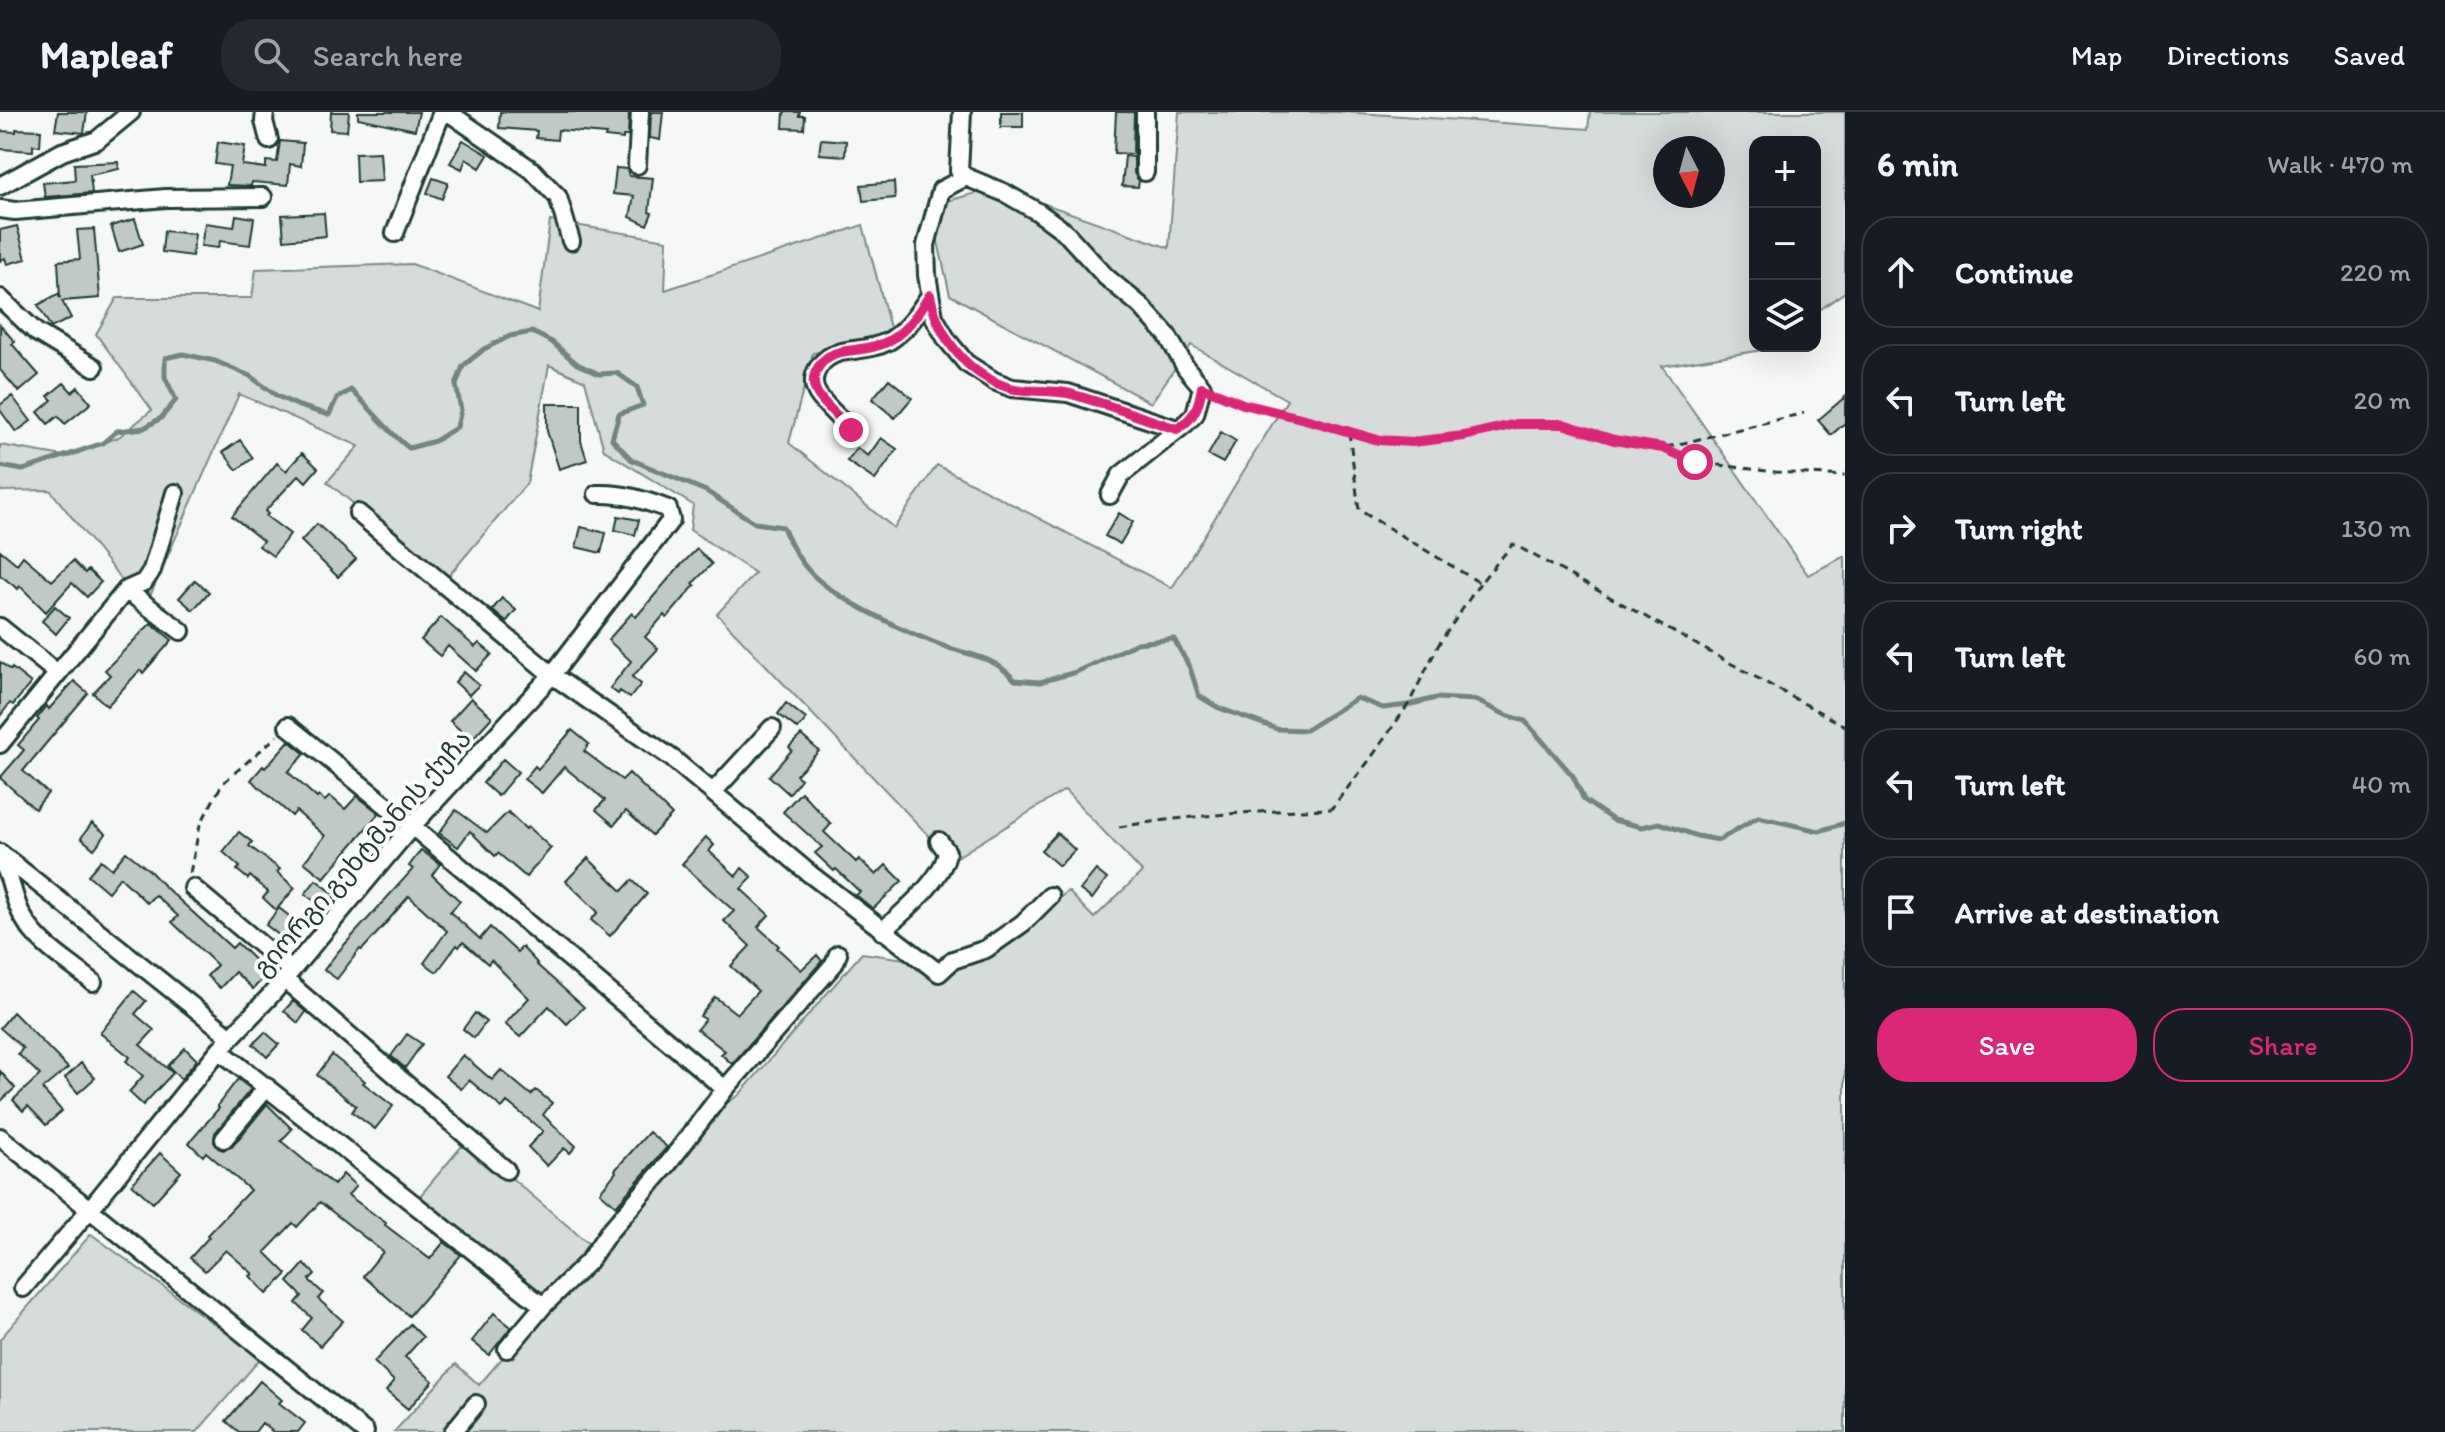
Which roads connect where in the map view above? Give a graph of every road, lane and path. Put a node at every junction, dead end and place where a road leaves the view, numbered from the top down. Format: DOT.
graph roads {
  1 [pos="131,112"];
  2 [pos="265,112"];
  3 [pos="442,112"];
  4 [pos="448,112"];
  5 [pos="640,112"];
  6 [pos="962,112"];
  7 [pos="1145,112"];
  8 [pos="269,140"];
  9 [pos="637,165"];
  10 [pos="1145,172"];
  11 [pos="966,177"];
  12 [pos="0,186"];
  13 [pos="263,197"];
  14 [pos="0,209"];
  15 [pos="395,233"];
  16 [pos="571,241"];
  17 [pos="930,295"];
  18 [pos="0,298"];
  19 [pos="94,367"];
  20 [pos="1202,387"];
  21 [pos="1804,413"];
  22 [pos="1177,429"];
  23 [pos="851,430"];
  24 [pos="1349,432"];
  25 [pos="1663,448"];
  26 [pos="1845,476"];
  27 [pos="175,493"];
  28 [pos="597,494"];
  29 [pos="1110,495"];
  30 [pos="358,513"];
  31 [pos="1480,583"];
  32 [pos="126,590"];
  33 [pos="0,627"];
  34 [pos="181,631"];
  35 [pos="56,672"];
  36 [pos="552,675"];
  37 [pos="288,726"];
  38 [pos="1845,726"];
  39 [pos="772,728"];
  40 [pos="0,744"];
  41 [pos="713,792"];
  42 [pos="412,826"];
  43 [pos="1119,827"];
  44 [pos="939,841"];
  45 [pos="0,855"];
  46 [pos="193,888"];
  47 [pos="1050,896"];
  48 [pos="882,931"];
  49 [pos="838,954"];
  50 [pos="287,974"];
  51 [pos="93,982"];
  52 [pos="225,1043"];
  53 [pos="267,1087"];
  54 [pos="725,1089"];
  55 [pos="0,1137"];
  56 [pos="224,1139"];
  57 [pos="506,1170"];
  58 [pos="90,1209"];
  59 [pos="23,1288"];
  60 [pos="543,1306"];
  61 [pos="507,1349"];
  62 [pos="476,1404"];
  63 [pos="365,1432"];
  64 [pos="453,1432"];
  1 -- 12 [label="street"];
  2 -- 8 [label="street"];
  3 -- 15 [label="street"];
  4 -- 16 [label="street"];
  5 -- 9 [label="street"];
  6 -- 11 [label="street"];
  7 -- 10 [label="street"];
  11 -- 17 [label="street"];
  11 -- 20 [label="street"];
  13 -- 14 [label="street"];
  17 -- 22 [label="street"];
  17 -- 23 [label="street"];
  18 -- 19 [label="street"];
  20 -- 22 [label="street"];
  20 -- 24 [label="path"];
  21 -- 25 [label="path"];
  22 -- 29 [label="street"];
  24 -- 25 [label="path"];
  24 -- 31 [label="path"];
  25 -- 26 [label="path"];
  27 -- 32 [label="street"];
  28 -- 36 [label="street, გიორგი გეხტმანის ქუჩა"];
  30 -- 36 [label="street"];
  31 -- 38 [label="path"];
  31 -- 43 [label="path"];
  32 -- 34 [label="street"];
  32 -- 35 [label="street"];
  33 -- 35 [label="street"];
  35 -- 40 [label="street"];
  36 -- 41 [label="street"];
  36 -- 42 [label="street, გიორგი გეხტმანის ქუჩა"];
  37 -- 42 [label="street"];
  37 -- 46 [label="path"];
  39 -- 41 [label="street"];
  41 -- 48 [label="street"];
  42 -- 50 [label="street, გიორგი გეხტმანის ქუჩა"];
  42 -- 54 [label="street"];
  44 -- 48 [label="street"];
  45 -- 51 [label="street"];
  45 -- 52 [label="street"];
  46 -- 50 [label="street"];
  47 -- 48 [label="street"];
  49 -- 54 [label="street"];
  50 -- 52 [label="street, გიორგი გეხტმანის ქუჩა"];
  50 -- 57 [label="street"];
  52 -- 53 [label="street"];
  52 -- 58 [label="street, გიორგი გეხტმანის ქუჩა"];
  53 -- 56 [label="street"];
  53 -- 60 [label="street"];
  54 -- 60 [label="street"];
  55 -- 58 [label="street"];
  58 -- 59 [label="street, გიორგი გეხტმანის ქუჩა"];
  58 -- 63 [label="street"];
  60 -- 61 [label="street"];
  62 -- 64 [label="street"];
}
